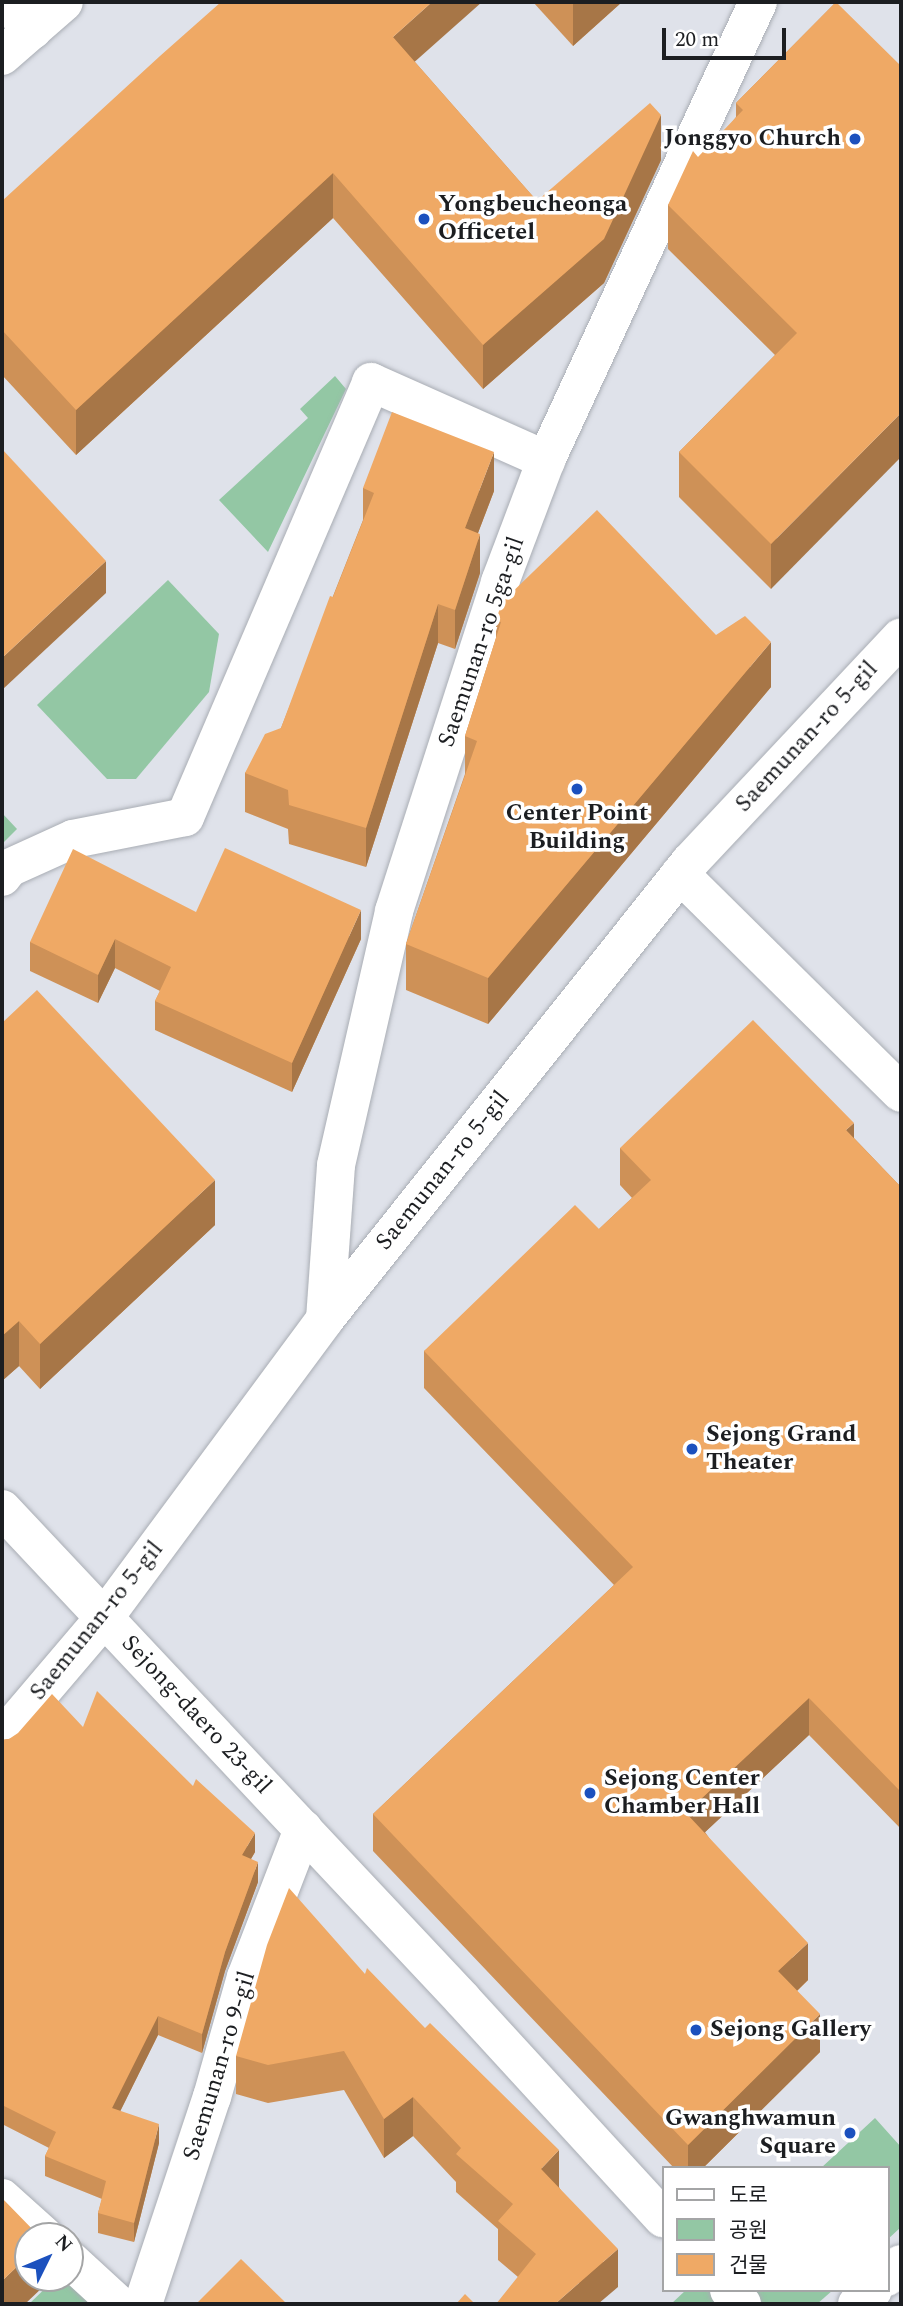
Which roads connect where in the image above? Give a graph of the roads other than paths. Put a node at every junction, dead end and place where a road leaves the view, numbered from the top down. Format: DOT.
graph roads {
  1 [pos="7,2"];
  2 [pos="64,2"];
  3 [pos="758,2"];
  4 [pos="33,30"];
  5 [pos="2,57"];
  6 [pos="546,460"];
  7 [pos="901,637"];
  8 [pos="680,874"];
  9 [pos="2,877"];
  10 [pos="901,1093"];
  11 [pos="325,1319"];
  12 [pos="2,1509"];
  13 [pos="104,1618"];
  14 [pos="5,1730"];
  15 [pos="303,1829"];
  16 [pos="2,2198"];
  17 [pos="662,2217"];
  18 [pos="29,2222"];
  19 [pos="84,2273"];
  20 [pos="871,2292"];
  21 [pos="118,2304"];
  22 [pos="143,2304"];
  23 [pos="857,2304"];
  1 -- 4 [label="street"];
  2 -- 4 [label="street"];
  3 -- 6 [label="street, Saemunan-ro 5ga-gil"];
  4 -- 5 [label="street"];
  6 -- 9 [label="street"];
  6 -- 11 [label="street, Saemunan-ro 5ga-gil"];
  7 -- 8 [label="street, Saemunan-ro 5-gil"];
  8 -- 10 [label="street"];
  8 -- 11 [label="street, Saemunan-ro 5-gil"];
  11 -- 13 [label="street, Saemunan-ro 5-gil"];
  12 -- 13 [label="street, Sejong-daero 23-gil"];
  13 -- 14 [label="street, Saemunan-ro 5-gil"];
  13 -- 15 [label="street, Sejong-daero 23-gil"];
  15 -- 17 [label="street, Sejong-daero 23-gil"];
  15 -- 22 [label="street, Saemunan-ro 9-gil"];
  16 -- 18 [label="street"];
  19 -- 21 [label="street"];
  20 -- 23 [label="street"];
}
